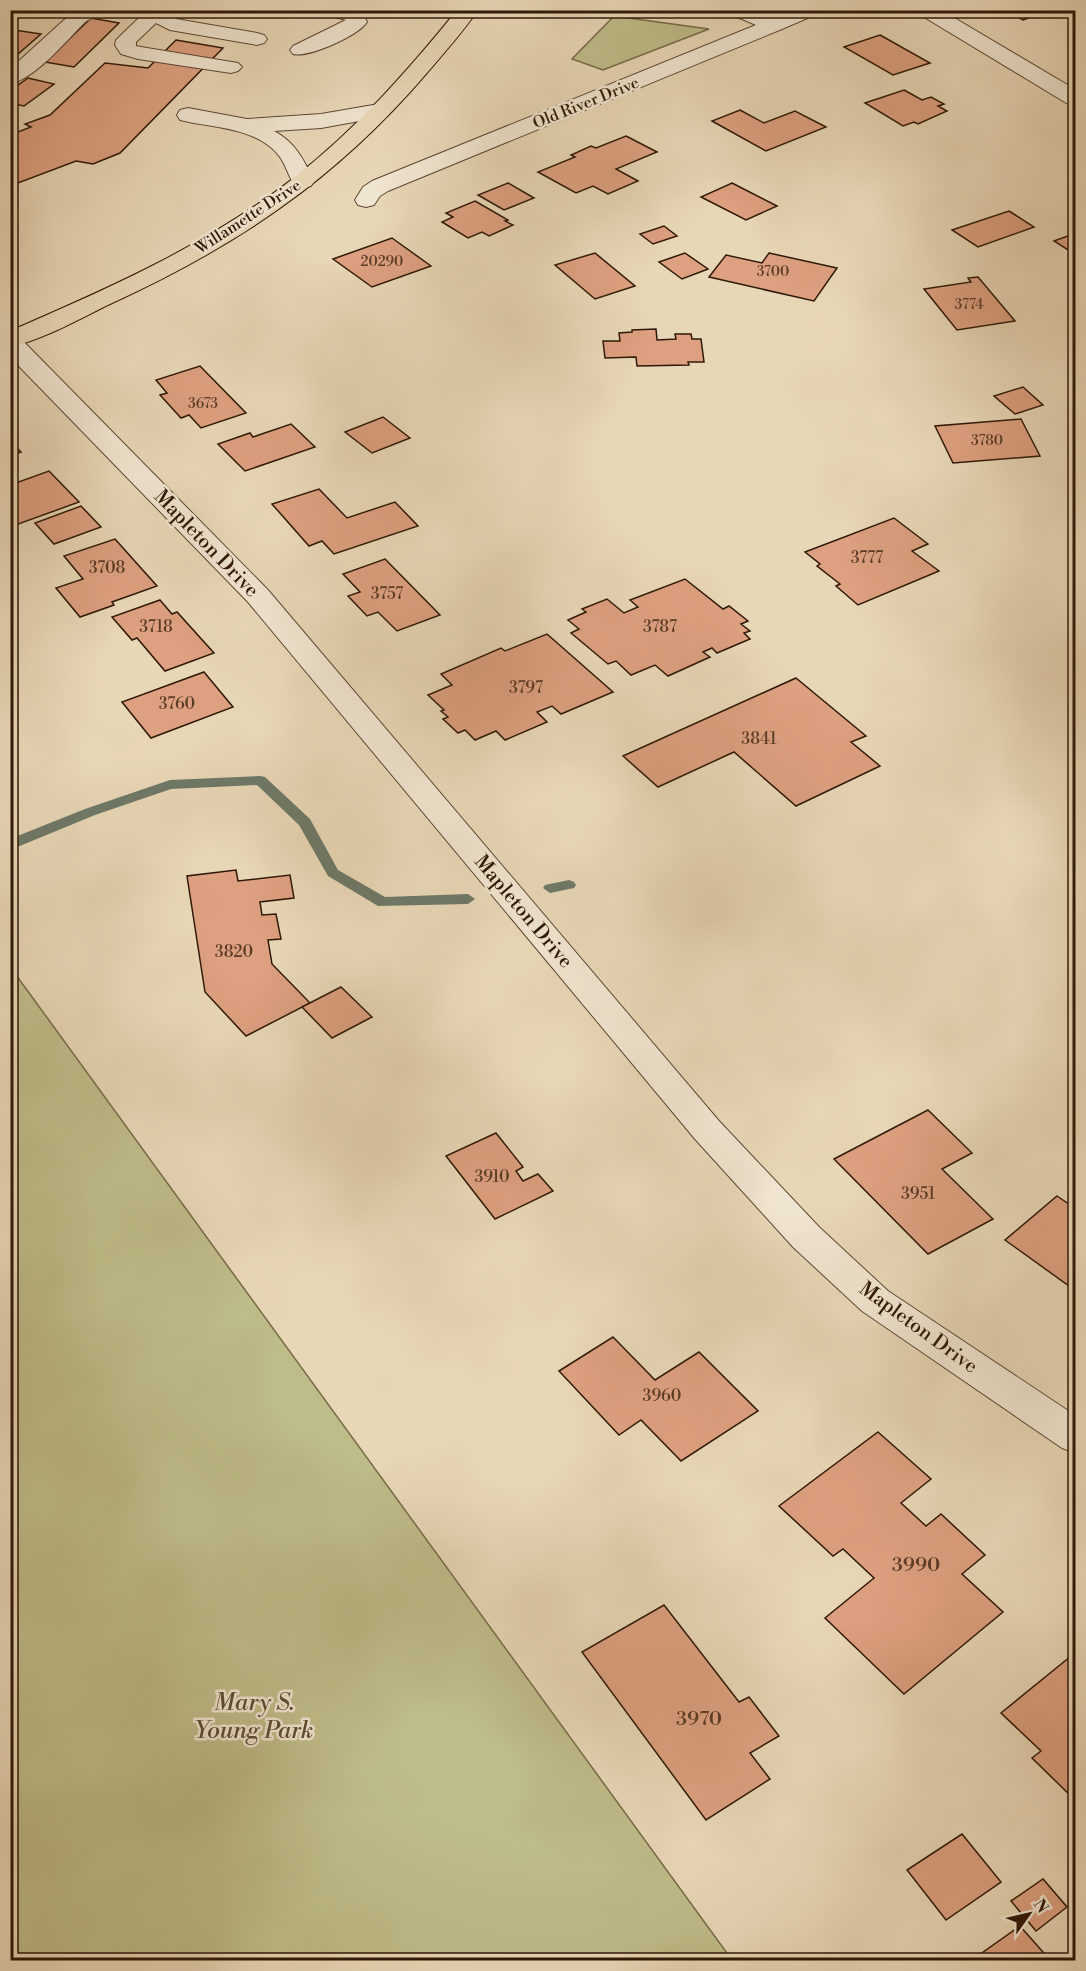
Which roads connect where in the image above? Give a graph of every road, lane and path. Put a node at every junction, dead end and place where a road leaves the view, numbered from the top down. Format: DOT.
graph roads {
  1 [pos="99,10"];
  2 [pos="332,10"];
  3 [pos="468,10"];
  4 [pos="737,10"];
  5 [pos="810,10"];
  6 [pos="926,10"];
  7 [pos="153,12"];
  8 [pos="775,25"];
  9 [pos="257,39"];
  10 [pos="300,50"];
  11 [pos="231,67"];
  12 [pos="1076,77"];
  13 [pos="10,78"];
  14 [pos="1052,85"];
  15 [pos="1076,99"];
  16 [pos="379,111"];
  17 [pos="188,115"];
  18 [pos="247,126"];
  19 [pos="303,182"];
  20 [pos="366,200"];
  21 [pos="10,341"];
  22 [pos="1076,1437"];
  1 -- 13 [label="street"];
  2 -- 10 [label="street"];
  3 -- 16 [label="main road, Willamette Drive"];
  4 -- 8 [label="street"];
  5 -- 8 [label="street, Old River Drive"];
  6 -- 14 [label="street"];
  7 -- 9 [label="street"];
  7 -- 11 [label="street"];
  8 -- 20 [label="street, Old River Drive"];
  12 -- 14 [label="street"];
  14 -- 15 [label="street"];
  16 -- 18 [label="street"];
  16 -- 19 [label="main road, Willamette Drive"];
  17 -- 18 [label="street"];
  18 -- 19 [label="street"];
  19 -- 21 [label="main road, Willamette Drive"];
  21 -- 22 [label="street, Mapleton Drive"];
}
